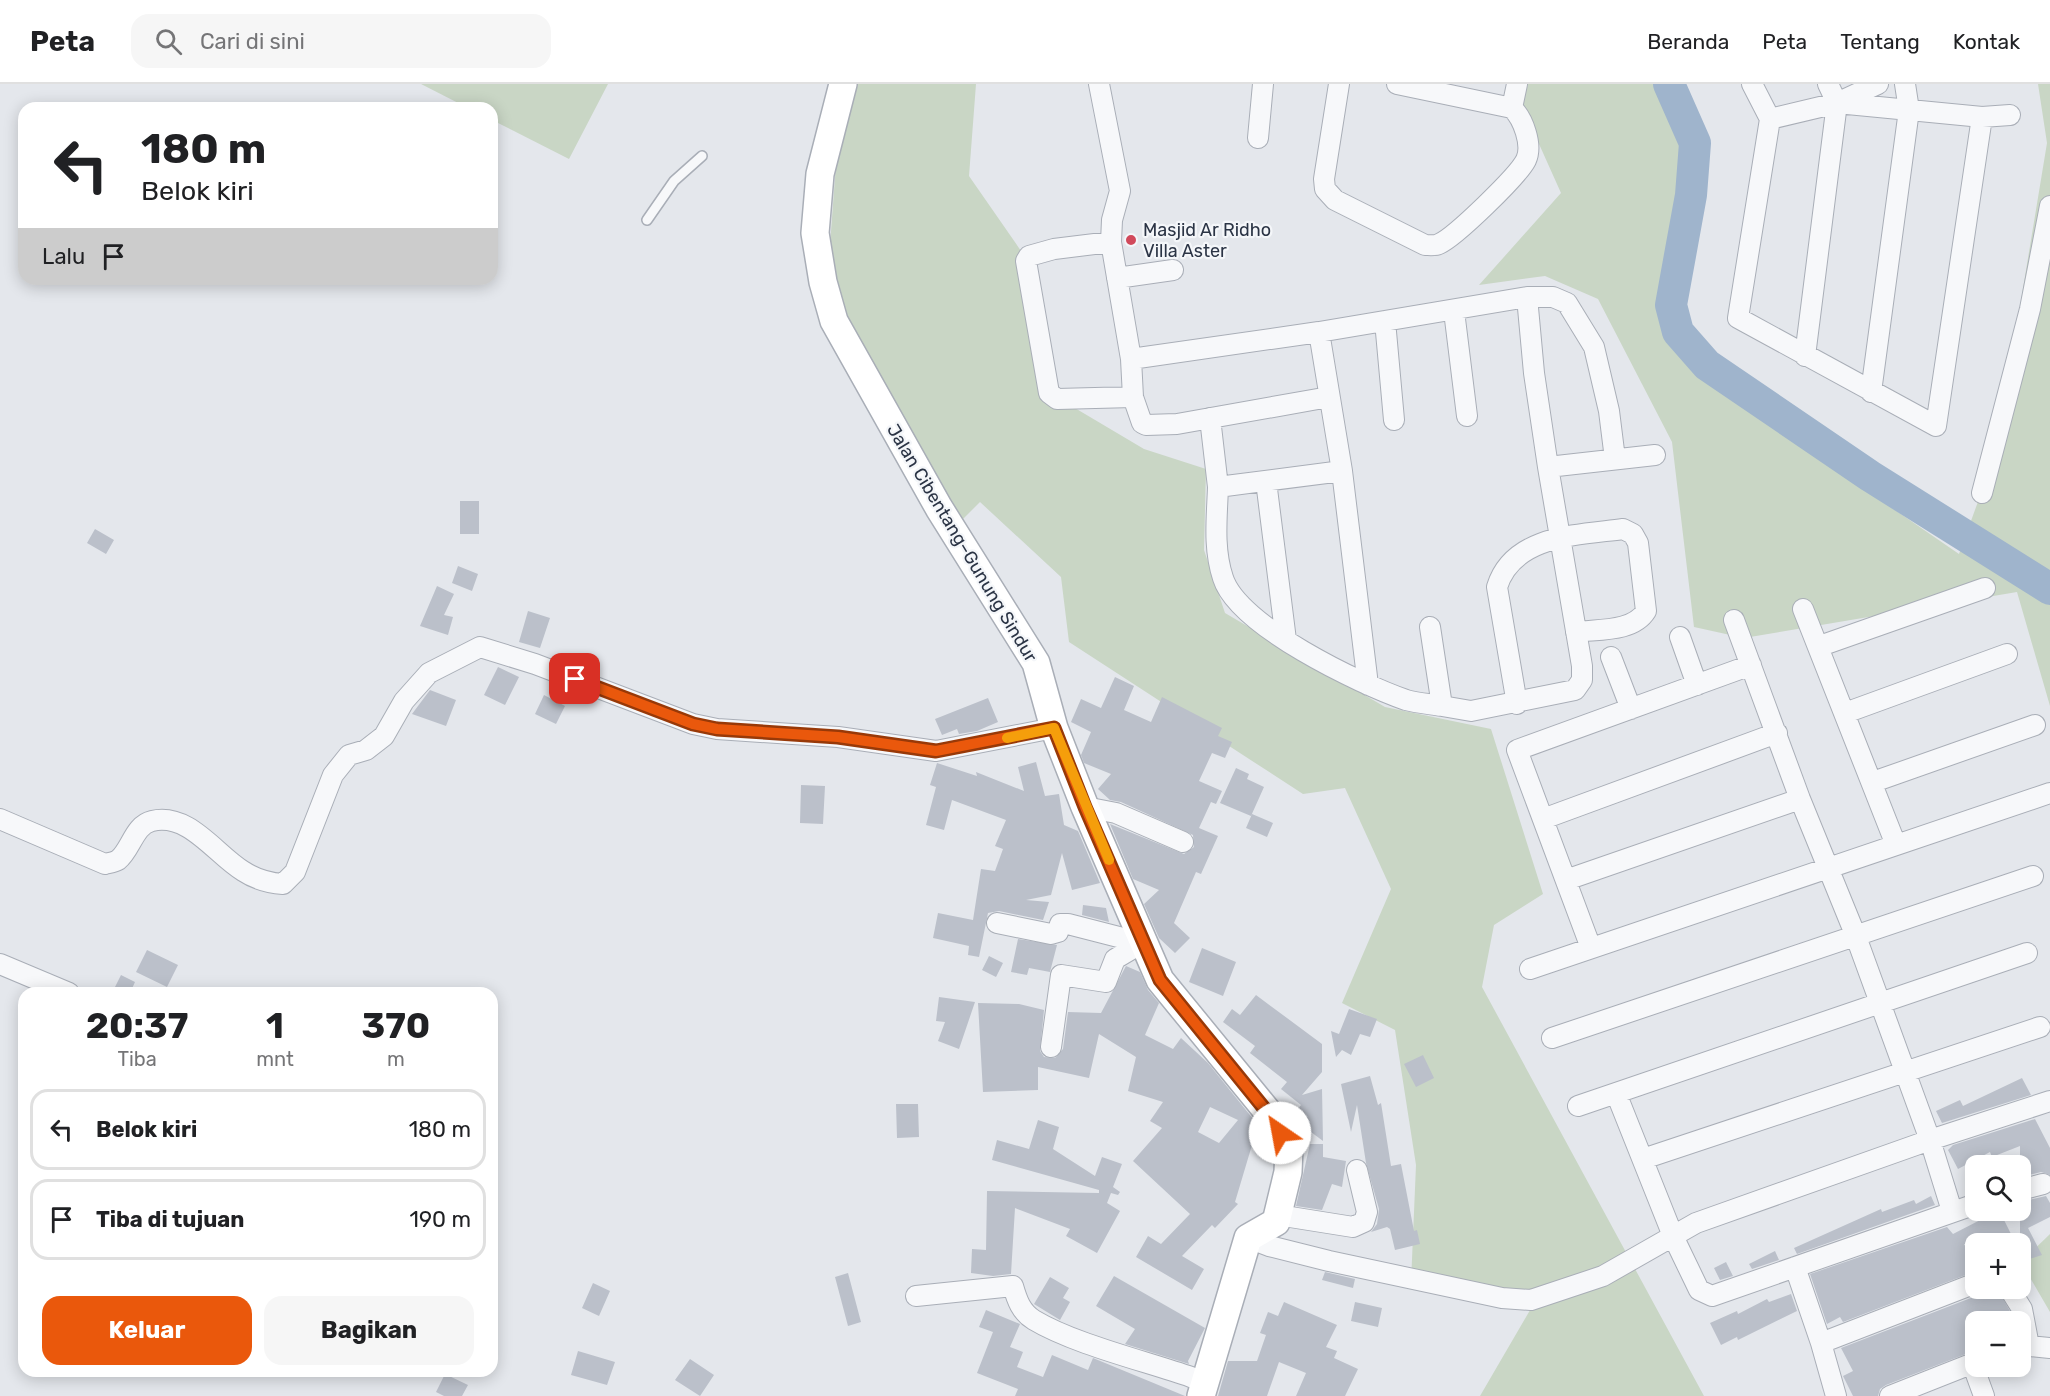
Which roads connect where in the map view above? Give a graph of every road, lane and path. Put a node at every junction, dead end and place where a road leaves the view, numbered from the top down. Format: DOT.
graph roads {
  1 [pos="843,84"];
  2 [pos="1099,84"];
  3 [pos="1263,84"];
  4 [pos="1339,84"];
  5 [pos="1397,84"];
  6 [pos="1517,84"];
  7 [pos="1752,84"];
  8 [pos="1828,84"];
  9 [pos="1878,84"];
  10 [pos="1905,84"];
  11 [pos="1837,103"];
  12 [pos="1512,108"];
  13 [pos="1909,110"];
  14 [pos="2010,115"];
  15 [pos="1982,117"];
  16 [pos="1770,119"];
  17 [pos="1258,138"];
  18 [pos="702,156"];
  19 [pos="2050,206"];
  20 [pos="647,220"];
  21 [pos="1111,242"];
  22 [pos="1173,270"];
  23 [pos="1117,278"];
  24 [pos="1527,297"];
  25 [pos="1454,310"];
  26 [pos="1385,321"];
  27 [pos="1319,332"];
  28 [pos="1805,356"];
  29 [pos="1131,359"];
  30 [pos="1870,392"];
  31 [pos="1133,397"];
  32 [pos="1329,397"];
  33 [pos="1467,416"];
  34 [pos="1210,417"];
  35 [pos="1394,420"];
  36 [pos="1655,455"];
  37 [pos="1615,459"];
  38 [pos="1548,467"];
  39 [pos="1342,471"];
  40 [pos="1266,481"];
  41 [pos="1218,487"];
  42 [pos="1982,494"];
  43 [pos="1559,537"];
  44 [pos="1985,588"];
  45 [pos="1803,609"];
  46 [pos="1734,620"];
  47 [pos="1430,627"];
  48 [pos="1576,632"];
  49 [pos="1680,637"];
  50 [pos="1286,640"];
  51 [pos="1820,646"];
  52 [pos="2007,654"];
  53 [pos="1611,657"];
  54 [pos="1751,665"];
  55 [pos="1368,685"];
  56 [pos="1697,685"];
  57 [pos="1517,704"];
  58 [pos="1442,706"];
  59 [pos="1630,709"];
  60 [pos="1845,713"];
  61 [pos="2035,725"];
  62 [pos="1054,728"];
  63 [pos="1777,733"];
  64 [pos="1872,782"];
  65 [pos="2050,793"];
  66 [pos="1800,799"];
  67 [pos="1085,807"];
  68 [pos="0,819"];
  69 [pos="1543,819"];
  70 [pos="1182,842"];
  71 [pos="1896,845"];
  72 [pos="1830,867"];
  73 [pos="2033,876"];
  74 [pos="1566,880"];
  75 [pos="997,923"];
  76 [pos="1855,934"];
  77 [pos="1142,943"];
  78 [pos="1591,948"];
  79 [pos="2027,953"];
  80 [pos="0,964"];
  81 [pos="1530,969"];
  82 [pos="55,987"];
  83 [pos="1880,1003"];
  84 [pos="2040,1027"];
  85 [pos="1552,1038"];
  86 [pos="1051,1047"];
  87 [pos="1905,1071"];
  88 [pos="1616,1093"];
  89 [pos="2050,1101"];
  90 [pos="1578,1106"];
  91 [pos="1930,1140"];
  92 [pos="1643,1159"];
  93 [pos="1357,1170"];
  94 [pos="2043,1184"];
  95 [pos="2031,1187"];
  96 [pos="1965,1207"];
  97 [pos="1952,1211"];
  98 [pos="1276,1222"];
  99 [pos="1673,1236"];
  100 [pos="1248,1238"];
  101 [pos="1795,1268"];
  102 [pos="1965,1288"];
  103 [pos="916,1296"];
  104 [pos="2016,1299"];
  105 [pos="1821,1343"];
  106 [pos="2039,1350"];
  107 [pos="1965,1367"];
  108 [pos="1978,1377"];
  109 [pos="1203,1390"];
  110 [pos="1913,1391"];
  111 [pos="1836,1396"];
  112 [pos="1890,1396"];
  113 [pos="1984,1396"];
  1 -- 62 [label="street, Jalan Cibentang–Gunung Sindur"];
  2 -- 21 [label="street"];
  3 -- 17 [label="street"];
  4 -- 12 [label="street"];
  5 -- 12 [label="street"];
  6 -- 12 [label="street"];
  7 -- 16 [label="street"];
  8 -- 11 [label="street"];
  9 -- 11 [label="street"];
  10 -- 13 [label="street"];
  11 -- 13 [label="street"];
  11 -- 16 [label="street"];
  11 -- 28 [label="street"];
  13 -- 15 [label="street"];
  13 -- 30 [label="street"];
  14 -- 15 [label="street"];
  15 -- 30 [label="street"];
  16 -- 28 [label="street"];
  18 -- 20 [label="lane"];
  19 -- 42 [label="street"];
  21 -- 23 [label="street"];
  21 -- 31 [label="street"];
  22 -- 23 [label="street"];
  23 -- 29 [label="street"];
  24 -- 25 [label="street"];
  24 -- 37 [label="street"];
  24 -- 38 [label="street"];
  25 -- 26 [label="street"];
  25 -- 33 [label="street"];
  26 -- 27 [label="street"];
  26 -- 35 [label="street"];
  27 -- 29 [label="street"];
  27 -- 32 [label="street"];
  28 -- 30 [label="street"];
  29 -- 31 [label="street"];
  31 -- 34 [label="street"];
  32 -- 34 [label="street"];
  32 -- 39 [label="street"];
  34 -- 41 [label="street"];
  36 -- 37 [label="street"];
  37 -- 38 [label="street"];
  38 -- 43 [label="street"];
  39 -- 40 [label="street"];
  39 -- 55 [label="street"];
  40 -- 41 [label="street"];
  40 -- 50 [label="street"];
  41 -- 50 [label="street"];
  43 -- 48 [label="street"];
  43 -- 48 [label="street"];
  43 -- 57 [label="street"];
  44 -- 51 [label="street"];
  45 -- 51 [label="street"];
  46 -- 54 [label="street"];
  47 -- 58 [label="street"];
  48 -- 57 [label="street"];
  49 -- 56 [label="street"];
  50 -- 55 [label="street"];
  51 -- 60 [label="street"];
  52 -- 60 [label="street"];
  53 -- 59 [label="street"];
  54 -- 56 [label="street"];
  54 -- 63 [label="street"];
  55 -- 58 [label="street"];
  56 -- 59 [label="street"];
  57 -- 58 [label="street"];
  59 -- 69 [label="street"];
  60 -- 64 [label="street"];
  61 -- 64 [label="street"];
  62 -- 67 [label="street, Jalan Cibentang–Gunung Sindur"];
  62 -- 68 [label="street"];
  63 -- 66 [label="street"];
  63 -- 69 [label="street"];
  64 -- 71 [label="street"];
  65 -- 71 [label="street"];
  66 -- 72 [label="street"];
  66 -- 74 [label="street"];
  67 -- 70 [label="street"];
  67 -- 77 [label="street, Jalan Cibentang–Gunung Sindur"];
  69 -- 74 [label="street"];
  71 -- 72 [label="street"];
  72 -- 76 [label="street"];
  72 -- 78 [label="street"];
  73 -- 76 [label="street"];
  74 -- 78 [label="street"];
  75 -- 77 [label="street"];
  76 -- 83 [label="street"];
  76 -- 85 [label="street"];
  77 -- 86 [label="street"];
  77 -- 98 [label="street, Jalan Cibentang–Gunung Sindur"];
  78 -- 81 [label="street"];
  79 -- 83 [label="street"];
  80 -- 82 [label="street"];
  83 -- 87 [label="street"];
  83 -- 88 [label="street"];
  84 -- 87 [label="street"];
  87 -- 91 [label="street"];
  87 -- 92 [label="street"];
  88 -- 90 [label="street"];
  88 -- 92 [label="street"];
  89 -- 91 [label="street"];
  91 -- 97 [label="street"];
  91 -- 99 [label="street"];
  92 -- 99 [label="street"];
  93 -- 98 [label="street"];
  94 -- 95 [label="street"];
  96 -- 97 [label="street"];
  97 -- 101 [label="street"];
  98 -- 100 [label="street"];
  99 -- 100 [label="street"];
  99 -- 101 [label="street"];
  100 -- 109 [label="street"];
  101 -- 105 [label="street"];
  102 -- 105 [label="street"];
  103 -- 109 [label="street"];
  104 -- 106 [label="street"];
  105 -- 111 [label="street"];
  107 -- 110 [label="street"];
  108 -- 113 [label="street"];
  110 -- 112 [label="street"];
}
